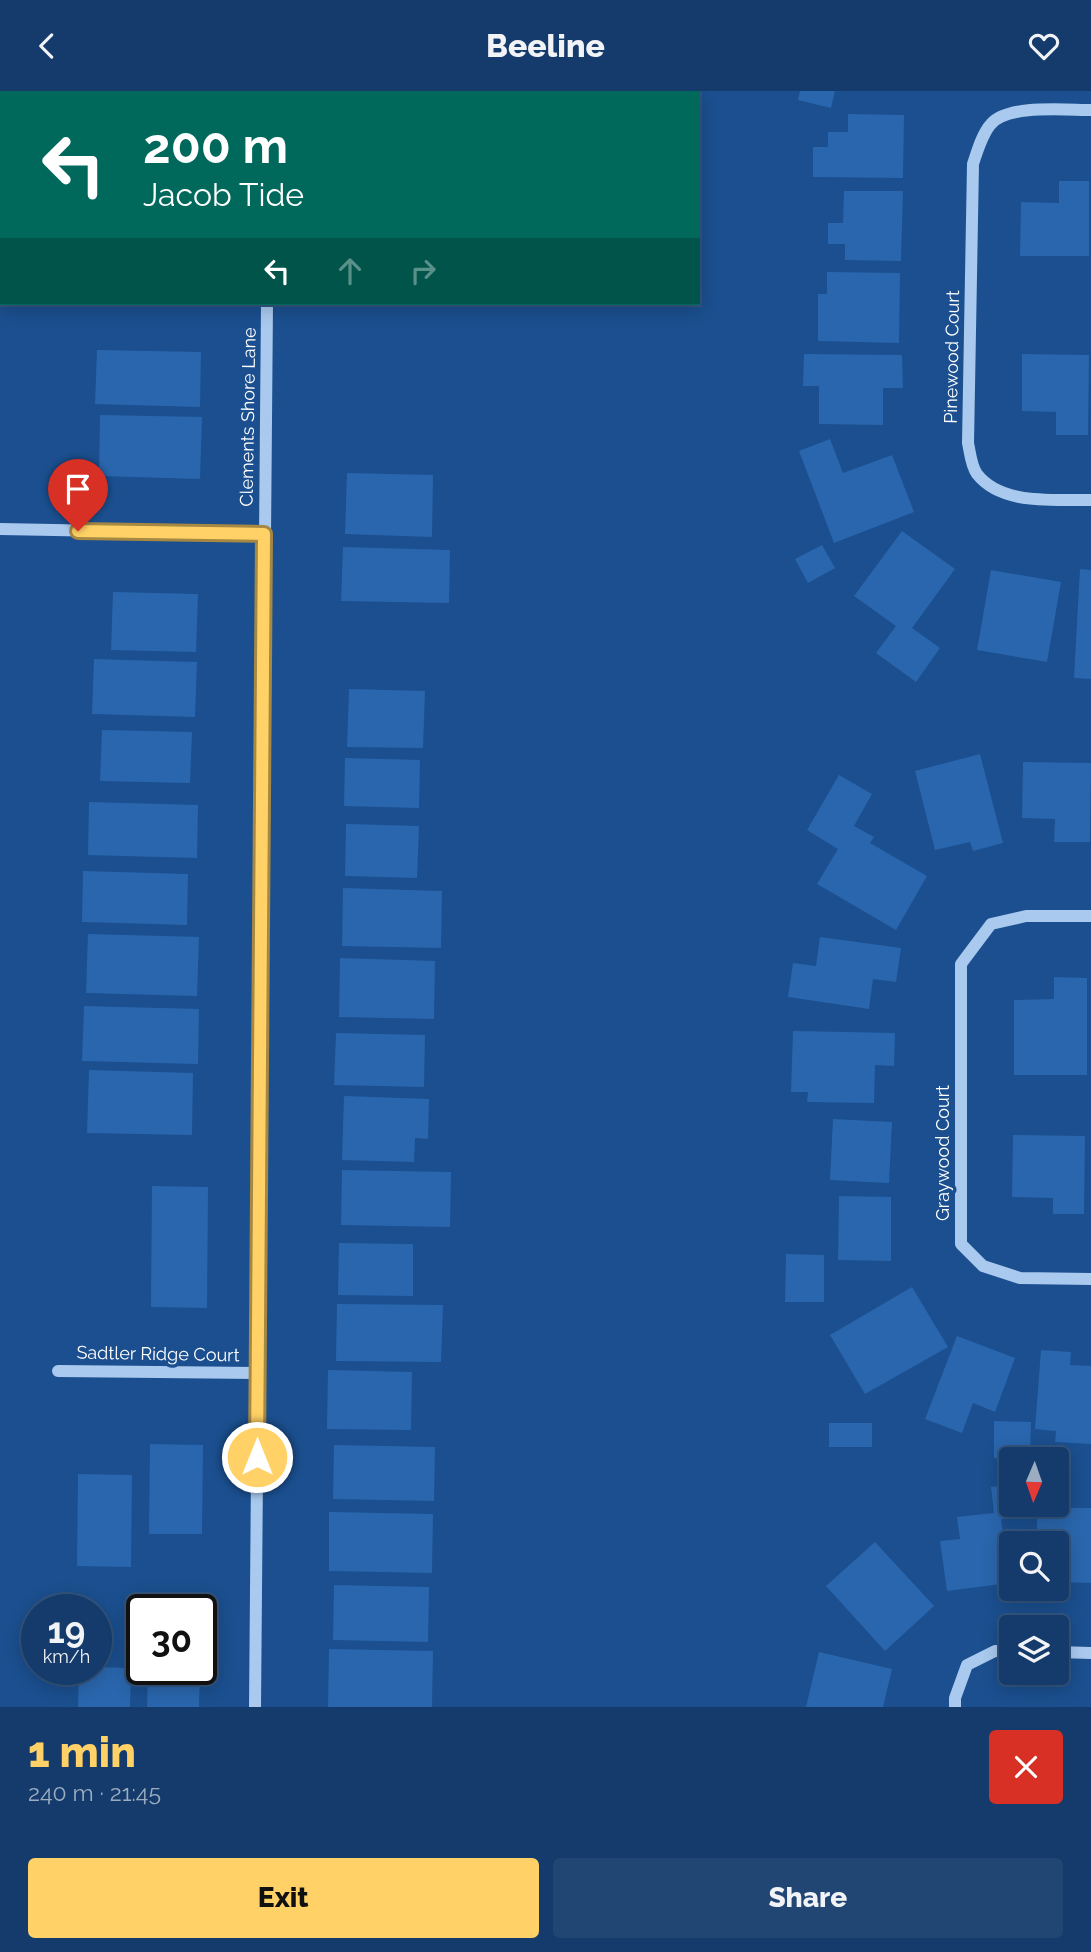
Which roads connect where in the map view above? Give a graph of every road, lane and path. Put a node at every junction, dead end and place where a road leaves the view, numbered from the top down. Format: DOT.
graph roads {
  1 [pos="1091,110"];
  2 [pos="267,305"];
  3 [pos="1091,500"];
  4 [pos="0,529"];
  5 [pos="264,534"];
  6 [pos="1091,916"];
  7 [pos="1091,1279"];
  8 [pos="58,1371"];
  9 [pos="257,1373"];
  10 [pos="999,1651"];
  11 [pos="1069,1652"];
  12 [pos="1091,1653"];
  13 [pos="255,1707"];
  14 [pos="955,1707"];
  1 -- 3 [label="street, Pinewood Court"];
  2 -- 5 [label="street, Clements Shore Lane"];
  4 -- 5 [label="street"];
  5 -- 9 [label="street, Clements Shore Lane"];
  6 -- 7 [label="street, Graywood Court"];
  8 -- 9 [label="street, Sadtler Ridge Court"];
  9 -- 13 [label="street, Clements Shore Lane"];
  10 -- 14 [label="street"];
  11 -- 12 [label="street"];
}
